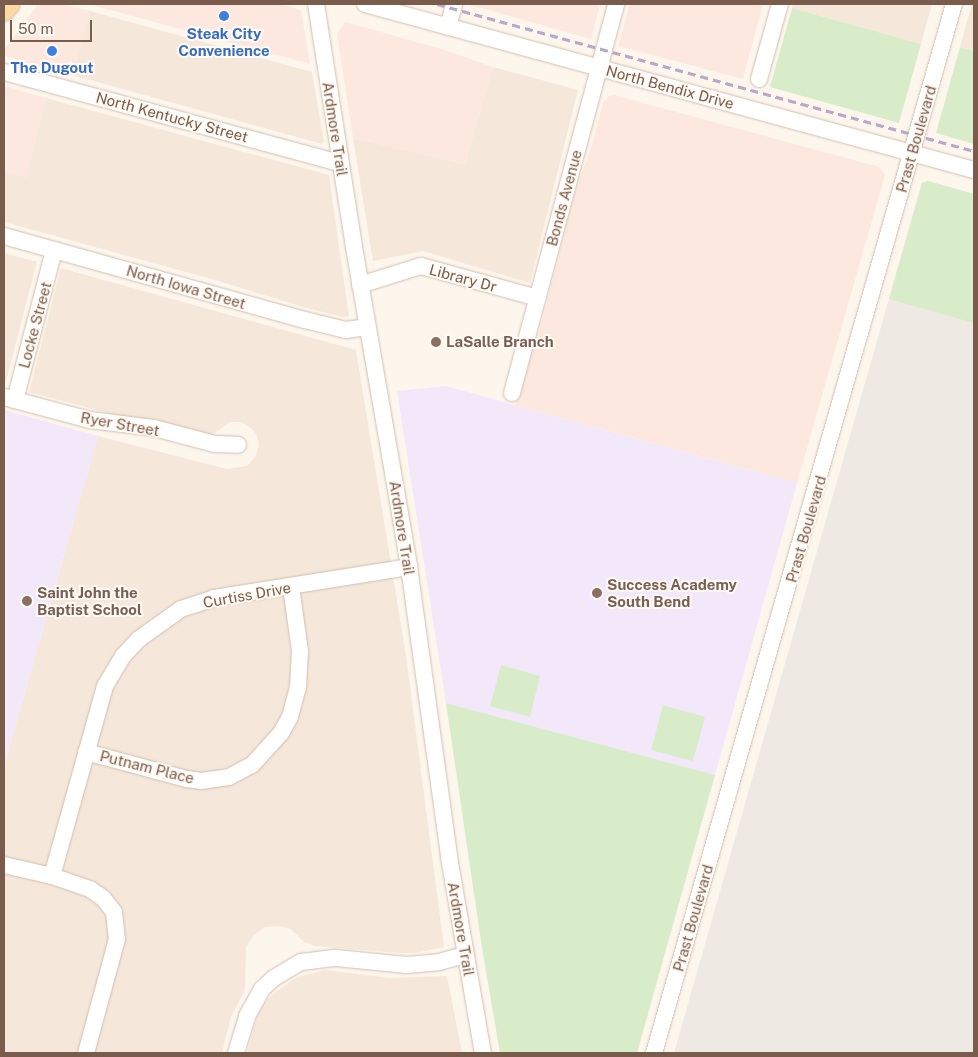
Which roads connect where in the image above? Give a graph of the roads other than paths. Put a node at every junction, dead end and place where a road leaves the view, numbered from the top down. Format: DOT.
graph roads {
  1 [pos="10,4"];
  2 [pos="316,4"];
  3 [pos="365,4"];
  4 [pos="454,4"];
  5 [pos="616,4"];
  6 [pos="780,4"];
  7 [pos="954,4"];
  8 [pos="4,11"];
  9 [pos="448,27"];
  10 [pos="599,68"];
  11 [pos="4,72"];
  12 [pos="760,79"];
  13 [pos="912,154"];
  14 [pos="340,163"];
  15 [pos="974,170"];
  16 [pos="4,236"];
  17 [pos="54,250"];
  18 [pos="360,285"];
  19 [pos="538,298"];
  20 [pos="368,327"];
  21 [pos="512,392"];
  22 [pos="9,399"];
  23 [pos="238,444"];
  24 [pos="409,567"];
  25 [pos="291,587"];
  26 [pos="86,752"];
  27 [pos="4,865"];
  28 [pos="52,876"];
  29 [pos="465,955"];
  30 [pos="86,1053"];
  31 [pos="236,1053"];
  32 [pos="483,1053"];
  33 [pos="654,1053"];
  1 -- 8 [label="main road"];
  2 -- 14 [label="street, Ardmore Trail"];
  3 -- 9 [label="street, North Bendix Drive"];
  4 -- 9 [label="street"];
  5 -- 10 [label="street, Bonds Avenue"];
  6 -- 12 [label="street"];
  7 -- 13 [label="street, Prast Boulevard"];
  9 -- 10 [label="street, North Bendix Drive"];
  10 -- 13 [label="street, North Bendix Drive"];
  10 -- 19 [label="street, Bonds Avenue"];
  11 -- 14 [label="street, North Kentucky Street"];
  13 -- 15 [label="street, North Bendix Drive"];
  13 -- 33 [label="street, Prast Boulevard"];
  14 -- 18 [label="street, Ardmore Trail"];
  16 -- 17 [label="street, North Iowa Street"];
  17 -- 20 [label="street, North Iowa Street"];
  17 -- 22 [label="street, Locke Street"];
  18 -- 19 [label="street, Library Dr"];
  18 -- 20 [label="street, Ardmore Trail"];
  19 -- 21 [label="street, Bonds Avenue"];
  20 -- 24 [label="street, Ardmore Trail"];
  22 -- 23 [label="street, Ryer Street"];
  24 -- 25 [label="street, Curtiss Drive"];
  24 -- 29 [label="street, Ardmore Trail"];
  25 -- 26 [label="street, Curtiss Drive"];
  25 -- 26 [label="street, Putnam Place"];
  26 -- 28 [label="street, Curtiss Drive"];
  27 -- 28 [label="street"];
  28 -- 30 [label="street"];
  29 -- 31 [label="street"];
  29 -- 32 [label="street, Ardmore Trail"];
}
